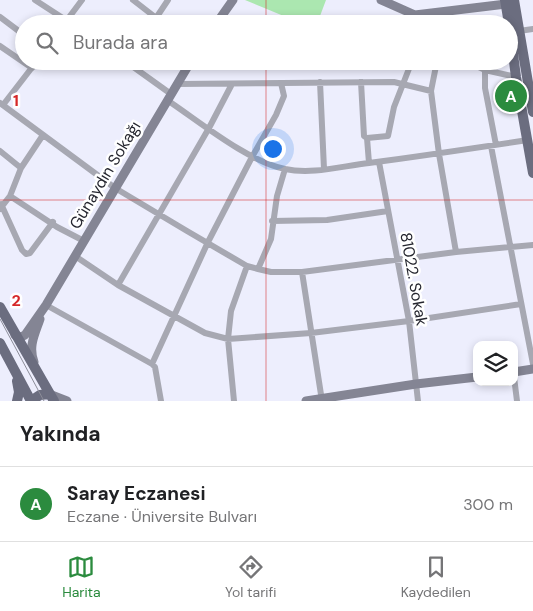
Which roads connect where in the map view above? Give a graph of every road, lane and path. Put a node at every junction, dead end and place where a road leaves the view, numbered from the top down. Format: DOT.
graph roads {
  1 [pos="35,0"];
  2 [pos="82,0"];
  3 [pos="133,0"];
  4 [pos="168,0"];
  5 [pos="233,0"];
  6 [pos="381,0"];
  7 [pos="508,2"];
  8 [pos="56,15"];
  9 [pos="72,15"];
  10 [pos="152,15"];
  11 [pos="158,15"];
  12 [pos="222,15"];
  13 [pos="509,15"];
  14 [pos="512,15"];
  15 [pos="0,18"];
  16 [pos="15,29"];
  17 [pos="533,29"];
  18 [pos="518,31"];
  19 [pos="0,46"];
  20 [pos="15,56"];
  21 [pos="30,70"];
  22 [pos="135,70"];
  23 [pos="186,70"];
  24 [pos="408,70"];
  25 [pos="435,70"];
  26 [pos="485,70"];
  27 [pos="515,70"];
  28 [pos="516,77"];
  29 [pos="320,82"];
  30 [pos="361,82"];
  31 [pos="281,83"];
  32 [pos="402,83"];
  33 [pos="178,84"];
  34 [pos="232,84"];
  35 [pos="431,91"];
  36 [pos="531,93"];
  37 [pos="519,95"];
  38 [pos="169,97"];
  39 [pos="2,104"];
  40 [pos="533,112"];
  41 [pos="209,128"];
  42 [pos="43,135"];
  43 [pos="367,138"];
  44 [pos="528,140"];
  45 [pos="494,145"];
  46 [pos="0,151"];
  47 [pos="438,154"];
  48 [pos="252,157"];
  49 [pos="379,162"];
  50 [pos="369,163"];
  51 [pos="21,168"];
  52 [pos="285,169"];
  53 [pos="324,169"];
  54 [pos="533,173"];
  55 [pos="115,188"];
  56 [pos="10,196"];
  57 [pos="1,206"];
  58 [pos="388,211"];
  59 [pos="160,215"];
  60 [pos="272,221"];
  61 [pos="52,222"];
  62 [pos="84,241"];
  63 [pos="208,242"];
  64 [pos="533,245"];
  65 [pos="509,246"];
  66 [pos="456,252"];
  67 [pos="75,256"];
  68 [pos="398,260"];
  69 [pos="247,266"];
  70 [pos="258,270"];
  71 [pos="302,272"];
  72 [pos="118,285"];
  73 [pos="520,304"];
  74 [pos="46,305"];
  75 [pos="0,307"];
  76 [pos="173,315"];
  77 [pos="409,321"];
  78 [pos="311,333"];
  79 [pos="15,335"];
  80 [pos="228,339"];
  81 [pos="0,343"];
  82 [pos="152,364"];
  83 [pos="533,364"];
  84 [pos="533,369"];
  85 [pos="14,370"];
  86 [pos="518,371"];
  87 [pos="37,373"];
  88 [pos="473,377"];
  89 [pos="416,384"];
  90 [pos="516,386"];
  91 [pos="52,397"];
  92 [pos="322,400"];
  93 [pos="17,401"];
  94 [pos="31,401"];
  95 [pos="67,401"];
  96 [pos="161,401"];
  97 [pos="234,401"];
  98 [pos="306,401"];
  99 [pos="418,401"];
  100 [pos="518,401"];
  1 -- 8 [label="street"];
  2 -- 9 [label="street"];
  3 -- 10 [label="street"];
  4 -- 11 [label="street"];
  5 -- 12 [label="street"];
  6 -- 7 [label="street"];
  7 -- 13 [label="main road"];
  7 -- 14 [label="main road"];
  15 -- 16 [label="street"];
  17 -- 18 [label="street"];
  18 -- 36 [label="main road"];
  19 -- 20 [label="street"];
  21 -- 39 [label="street"];
  22 -- 38 [label="street"];
  23 -- 33 [label="street, Günaydın Sokağı"];
  24 -- 32 [label="street"];
  25 -- 35 [label="street"];
  26 -- 28 [label="street"];
  26 -- 45 [label="street"];
  27 -- 28 [label="main road"];
  28 -- 37 [label="main road"];
  29 -- 30 [label="street"];
  29 -- 31 [label="street"];
  29 -- 53 [label="street"];
  30 -- 32 [label="street"];
  30 -- 43 [label="street"];
  31 -- 34 [label="street"];
  31 -- 48 [label="street"];
  32 -- 35 [label="street"];
  32 -- 43 [label="street"];
  33 -- 34 [label="street"];
  33 -- 38 [label="street, Günaydın Sokağı"];
  34 -- 41 [label="street"];
  35 -- 47 [label="street"];
  36 -- 37 [label="street"];
  36 -- 40 [label="main road"];
  37 -- 44 [label="main road"];
  38 -- 41 [label="street"];
  38 -- 55 [label="street, Günaydın Sokağı"];
  39 -- 42 [label="street"];
  41 -- 48 [label="street"];
  41 -- 59 [label="street"];
  42 -- 51 [label="street"];
  42 -- 55 [label="street"];
  43 -- 50 [label="street"];
  44 -- 45 [label="street"];
  44 -- 54 [label="main road"];
  45 -- 47 [label="street"];
  45 -- 65 [label="street"];
  46 -- 51 [label="street"];
  47 -- 49 [label="street"];
  47 -- 66 [label="street"];
  48 -- 52 [label="street"];
  48 -- 63 [label="street"];
  49 -- 50 [label="street"];
  49 -- 58 [label="street, 81022. Sokak"];
  50 -- 53 [label="street"];
  51 -- 56 [label="street"];
  52 -- 53 [label="street"];
  52 -- 60 [label="street"];
  55 -- 59 [label="street"];
  55 -- 62 [label="street, Günaydın Sokağı"];
  56 -- 57 [label="street"];
  56 -- 61 [label="street"];
  57 -- 61 [label="street"];
  58 -- 60 [label="street"];
  58 -- 68 [label="street, 81022. Sokak"];
  59 -- 63 [label="street"];
  59 -- 72 [label="street"];
  60 -- 70 [label="street"];
  61 -- 62 [label="street"];
  62 -- 67 [label="street, Günaydın Sokağı"];
  63 -- 69 [label="street"];
  63 -- 76 [label="street"];
  64 -- 65 [label="street"];
  65 -- 66 [label="street"];
  65 -- 73 [label="street"];
  66 -- 68 [label="street"];
  67 -- 72 [label="street"];
  67 -- 74 [label="street, Günaydın Sokağı"];
  68 -- 71 [label="street"];
  68 -- 77 [label="street, 81022. Sokak"];
  69 -- 70 [label="street"];
  69 -- 80 [label="street"];
  70 -- 71 [label="street"];
  71 -- 78 [label="street"];
  72 -- 76 [label="street"];
  73 -- 77 [label="street"];
  73 -- 83 [label="street"];
  74 -- 79 [label="street"];
  74 -- 82 [label="street"];
  74 -- 87 [label="street"];
  75 -- 79 [label="main road"];
  76 -- 80 [label="street"];
  76 -- 82 [label="street"];
  77 -- 78 [label="street"];
  77 -- 89 [label="street, 81022. Sokak"];
  78 -- 80 [label="street"];
  78 -- 92 [label="street"];
  79 -- 87 [label="main road"];
  80 -- 97 [label="street"];
  81 -- 85 [label="main road"];
  82 -- 96 [label="street"];
  84 -- 86 [label="street"];
  85 -- 93 [label="main road"];
  85 -- 94 [label="main road"];
  87 -- 91 [label="main road"];
  88 -- 89 [label="street"];
  89 -- 92 [label="street"];
  89 -- 99 [label="street, 81022. Sokak"];
  90 -- 100 [label="street"];
  91 -- 94 [label="main road"];
  91 -- 95 [label="street"];
  92 -- 98 [label="street"];
}
